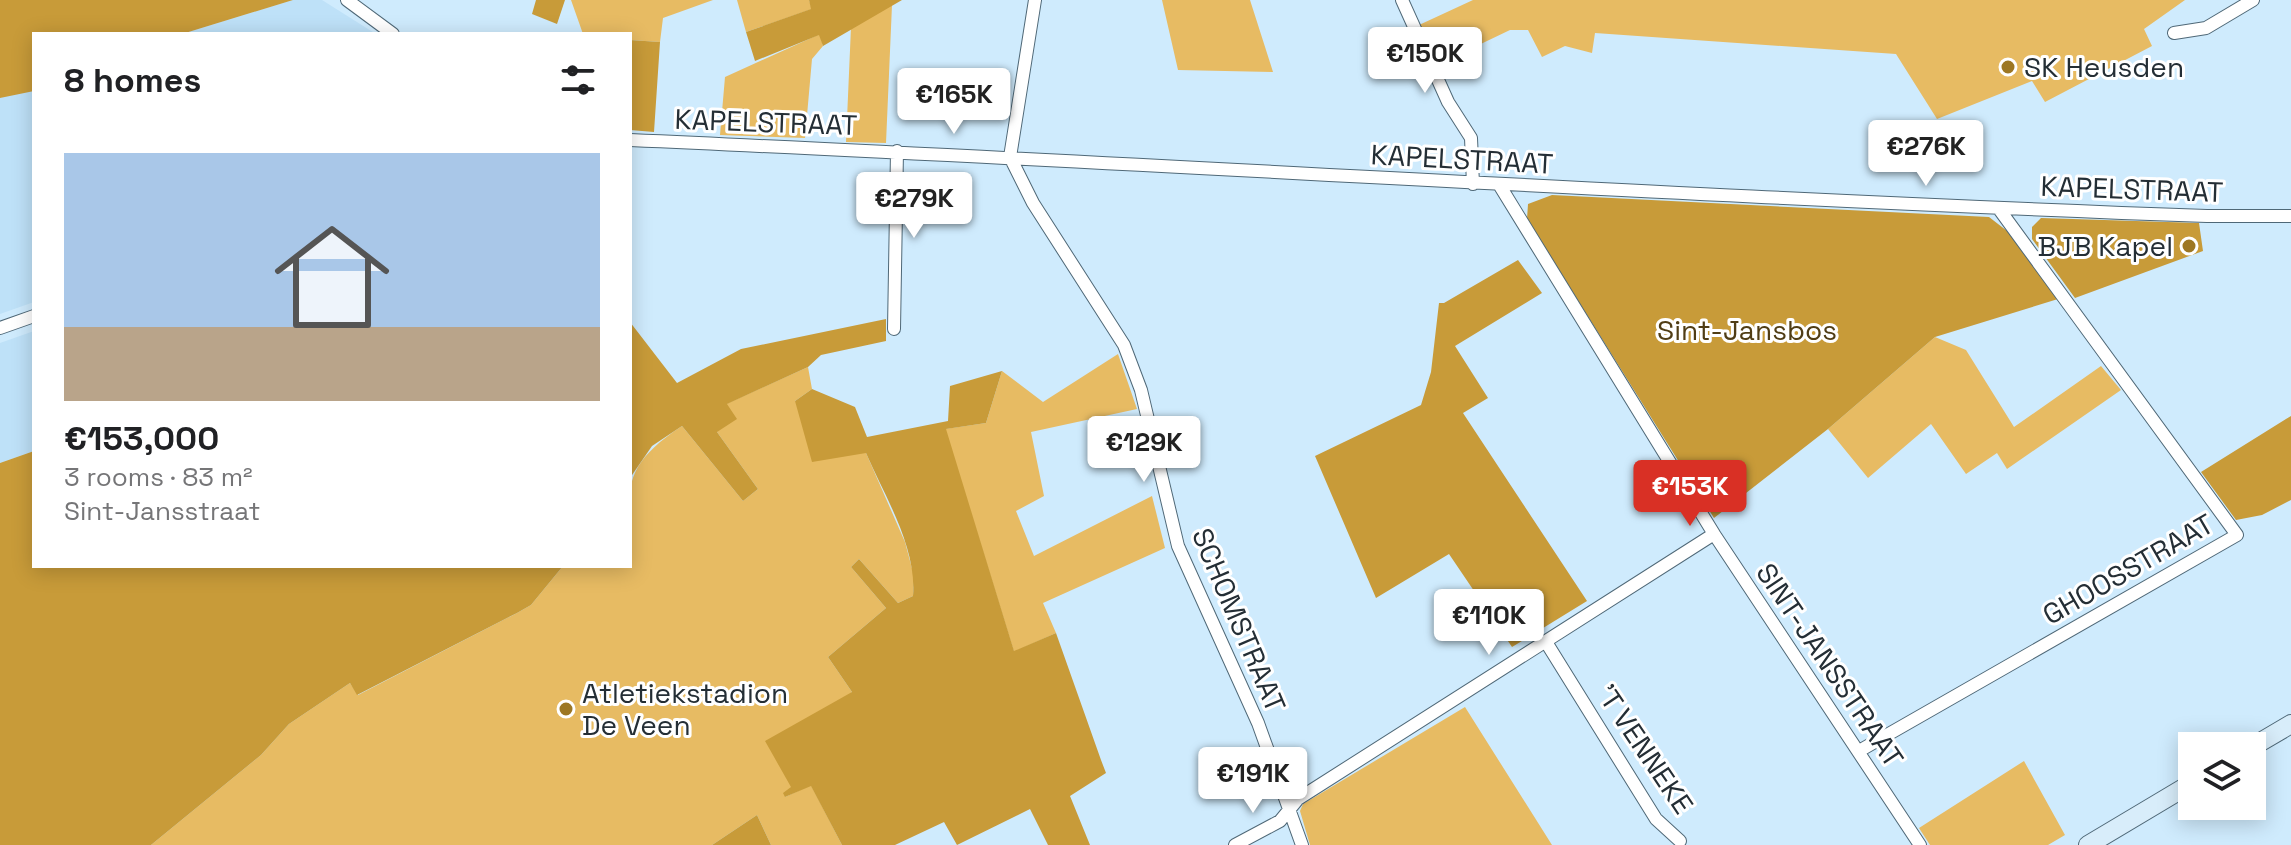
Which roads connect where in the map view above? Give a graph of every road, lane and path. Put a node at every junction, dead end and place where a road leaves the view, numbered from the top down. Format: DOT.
graph roads {
  1 [pos="347,0"];
  2 [pos="1035,0"];
  3 [pos="1402,0"];
  4 [pos="2253,0"];
  5 [pos="390,32"];
  6 [pos="2174,33"];
  7 [pos="632,140"];
  8 [pos="897,151"];
  9 [pos="1010,157"];
  10 [pos="1473,184"];
  11 [pos="1500,186"];
  12 [pos="1999,209"];
  13 [pos="2291,216"];
  14 [pos="32,317"];
  15 [pos="0,328"];
  16 [pos="894,329"];
  17 [pos="1714,534"];
  18 [pos="1546,642"];
  19 [pos="2291,724"];
  20 [pos="2266,739"];
  21 [pos="1859,751"];
  22 [pos="2178,791"];
  23 [pos="1291,809"];
  24 [pos="1680,841"];
  25 [pos="1235,845"];
  26 [pos="1302,845"];
  27 [pos="1920,845"];
  28 [pos="2088,845"];
  1 -- 5 [label="street"];
  2 -- 9 [label="street"];
  3 -- 10 [label="street"];
  4 -- 6 [label="street"];
  7 -- 8 [label="street, KAPELSTRAAT"];
  8 -- 9 [label="street, KAPELSTRAAT"];
  8 -- 16 [label="street"];
  9 -- 10 [label="street, KAPELSTRAAT"];
  9 -- 23 [label="street, SCHOMSTRAAT"];
  10 -- 11 [label="street, KAPELSTRAAT"];
  11 -- 12 [label="street, KAPELSTRAAT"];
  11 -- 17 [label="street, SINT-JANSSTRAAT"];
  12 -- 13 [label="street, KAPELSTRAAT"];
  12 -- 21 [label="street, GHOOSSTRAAT"];
  14 -- 15 [label="street"];
  17 -- 18 [label="street"];
  17 -- 21 [label="street, SINT-JANSSTRAAT"];
  18 -- 23 [label="street"];
  18 -- 24 [label="street, 'T VENNEKE"];
  19 -- 20 [label="main road"];
  21 -- 27 [label="street, SINT-JANSSTRAAT"];
  22 -- 28 [label="main road"];
  23 -- 25 [label="street"];
  23 -- 26 [label="street, SCHOMSTRAAT"];
}
